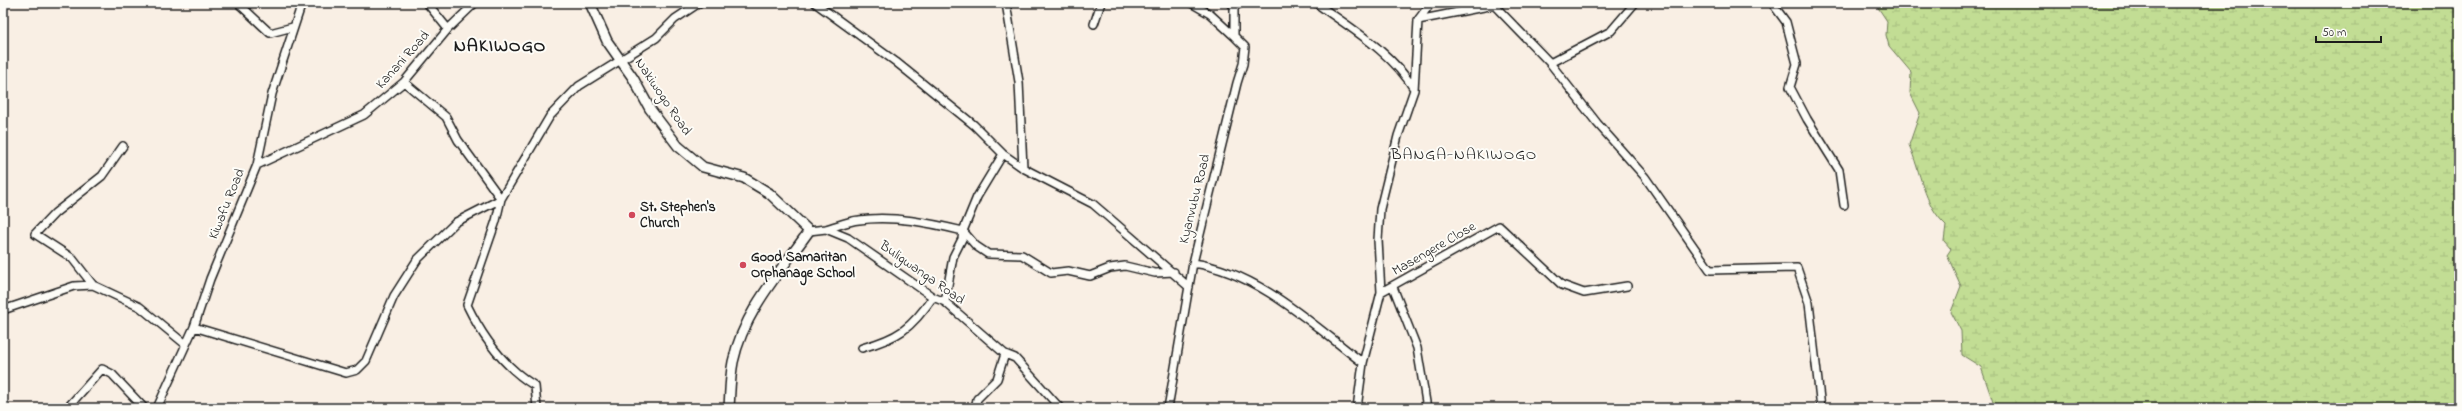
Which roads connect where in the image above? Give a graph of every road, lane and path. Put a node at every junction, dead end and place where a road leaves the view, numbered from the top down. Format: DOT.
graph roads {
  1 [pos="238,3"];
  2 [pos="302,3"];
  3 [pos="427,3"];
  4 [pos="475,3"];
  5 [pos="590,3"];
  6 [pos="698,3"];
  7 [pos="815,3"];
  8 [pos="1006,3"];
  9 [pos="1102,3"];
  10 [pos="1191,3"];
  11 [pos="1241,3"];
  12 [pos="1316,3"];
  13 [pos="1431,3"];
  14 [pos="1635,3"];
  15 [pos="1772,3"];
  16 [pos="1233,5"];
  17 [pos="1418,20"];
  18 [pos="1094,24"];
  19 [pos="293,27"];
  20 [pos="448,29"];
  21 [pos="1234,36"];
  22 [pos="621,61"];
  23 [pos="1550,63"];
  24 [pos="404,82"];
  25 [pos="1414,90"];
  26 [pos="123,146"];
  27 [pos="1003,154"];
  28 [pos="256,165"];
  29 [pos="1023,168"];
  30 [pos="501,199"];
  31 [pos="1844,205"];
  32 [pos="826,229"];
  33 [pos="809,231"];
  34 [pos="963,231"];
  35 [pos="1193,263"];
  36 [pos="1174,272"];
  37 [pos="94,285"];
  38 [pos="1627,286"];
  39 [pos="1189,287"];
  40 [pos="1393,287"];
  41 [pos="1381,292"];
  42 [pos="933,297"];
  43 [pos="945,302"];
  44 [pos="3,310"];
  45 [pos="194,327"];
  46 [pos="185,344"];
  47 [pos="862,348"];
  48 [pos="1005,354"];
  49 [pos="1363,363"];
  50 [pos="69,406"];
  51 [pos="144,408"];
  52 [pos="157,408"];
  53 [pos="537,408"];
  54 [pos="729,408"];
  55 [pos="975,408"];
  56 [pos="1060,408"];
  57 [pos="1168,408"];
  58 [pos="1357,408"];
  59 [pos="1427,408"];
  60 [pos="1821,408"];
  1 -- 19 [label="street"];
  2 -- 19 [label="street, Kiwafu Road"];
  3 -- 20 [label="street"];
  4 -- 20 [label="street, Kanani Road"];
  5 -- 22 [label="street, Nakiwogo Road"];
  6 -- 22 [label="street"];
  7 -- 27 [label="street"];
  8 -- 29 [label="street"];
  9 -- 18 [label="street"];
  10 -- 21 [label="street"];
  11 -- 16 [label="street"];
  12 -- 25 [label="street"];
  13 -- 17 [label="street"];
  14 -- 23 [label="street"];
  15 -- 31 [label="street"];
  16 -- 21 [label="street"];
  17 -- 23 [label="street"];
  17 -- 25 [label="street"];
  19 -- 28 [label="street, Kiwafu Road"];
  20 -- 24 [label="street, Kanani Road"];
  21 -- 35 [label="street, Kyanvubu Road"];
  22 -- 30 [label="street"];
  22 -- 33 [label="street, Nakiwogo Road"];
  23 -- 60 [label="street"];
  24 -- 28 [label="street, Kanani Road"];
  24 -- 30 [label="street"];
  25 -- 41 [label="street"];
  26 -- 37 [label="street"];
  27 -- 29 [label="street"];
  27 -- 34 [label="street"];
  28 -- 45 [label="street, Kiwafu Road"];
  29 -- 36 [label="street"];
  30 -- 45 [label="street"];
  30 -- 53 [label="street"];
  32 -- 33 [label="street, Buligwanga Road"];
  32 -- 34 [label="street"];
  32 -- 42 [label="street, Buligwanga Road"];
  33 -- 54 [label="street"];
  34 -- 36 [label="street"];
  34 -- 43 [label="street"];
  35 -- 39 [label="street, Kyanvubu Road"];
  35 -- 49 [label="street"];
  36 -- 39 [label="street"];
  37 -- 44 [label="street"];
  37 -- 46 [label="street"];
  38 -- 40 [label="street, Masengere Close"];
  39 -- 57 [label="street, Kyanvubu Road"];
  40 -- 41 [label="street, Masengere Close"];
  40 -- 59 [label="street"];
  41 -- 49 [label="street"];
  42 -- 43 [label="street, Buligwanga Road"];
  42 -- 47 [label="street"];
  43 -- 48 [label="street, Buligwanga Road"];
  45 -- 46 [label="street, Kiwafu Road"];
  46 -- 52 [label="street, Kiwafu Road"];
  48 -- 55 [label="street"];
  48 -- 56 [label="street, Buligwanga Road"];
  49 -- 58 [label="street"];
  50 -- 51 [label="street"];
}
